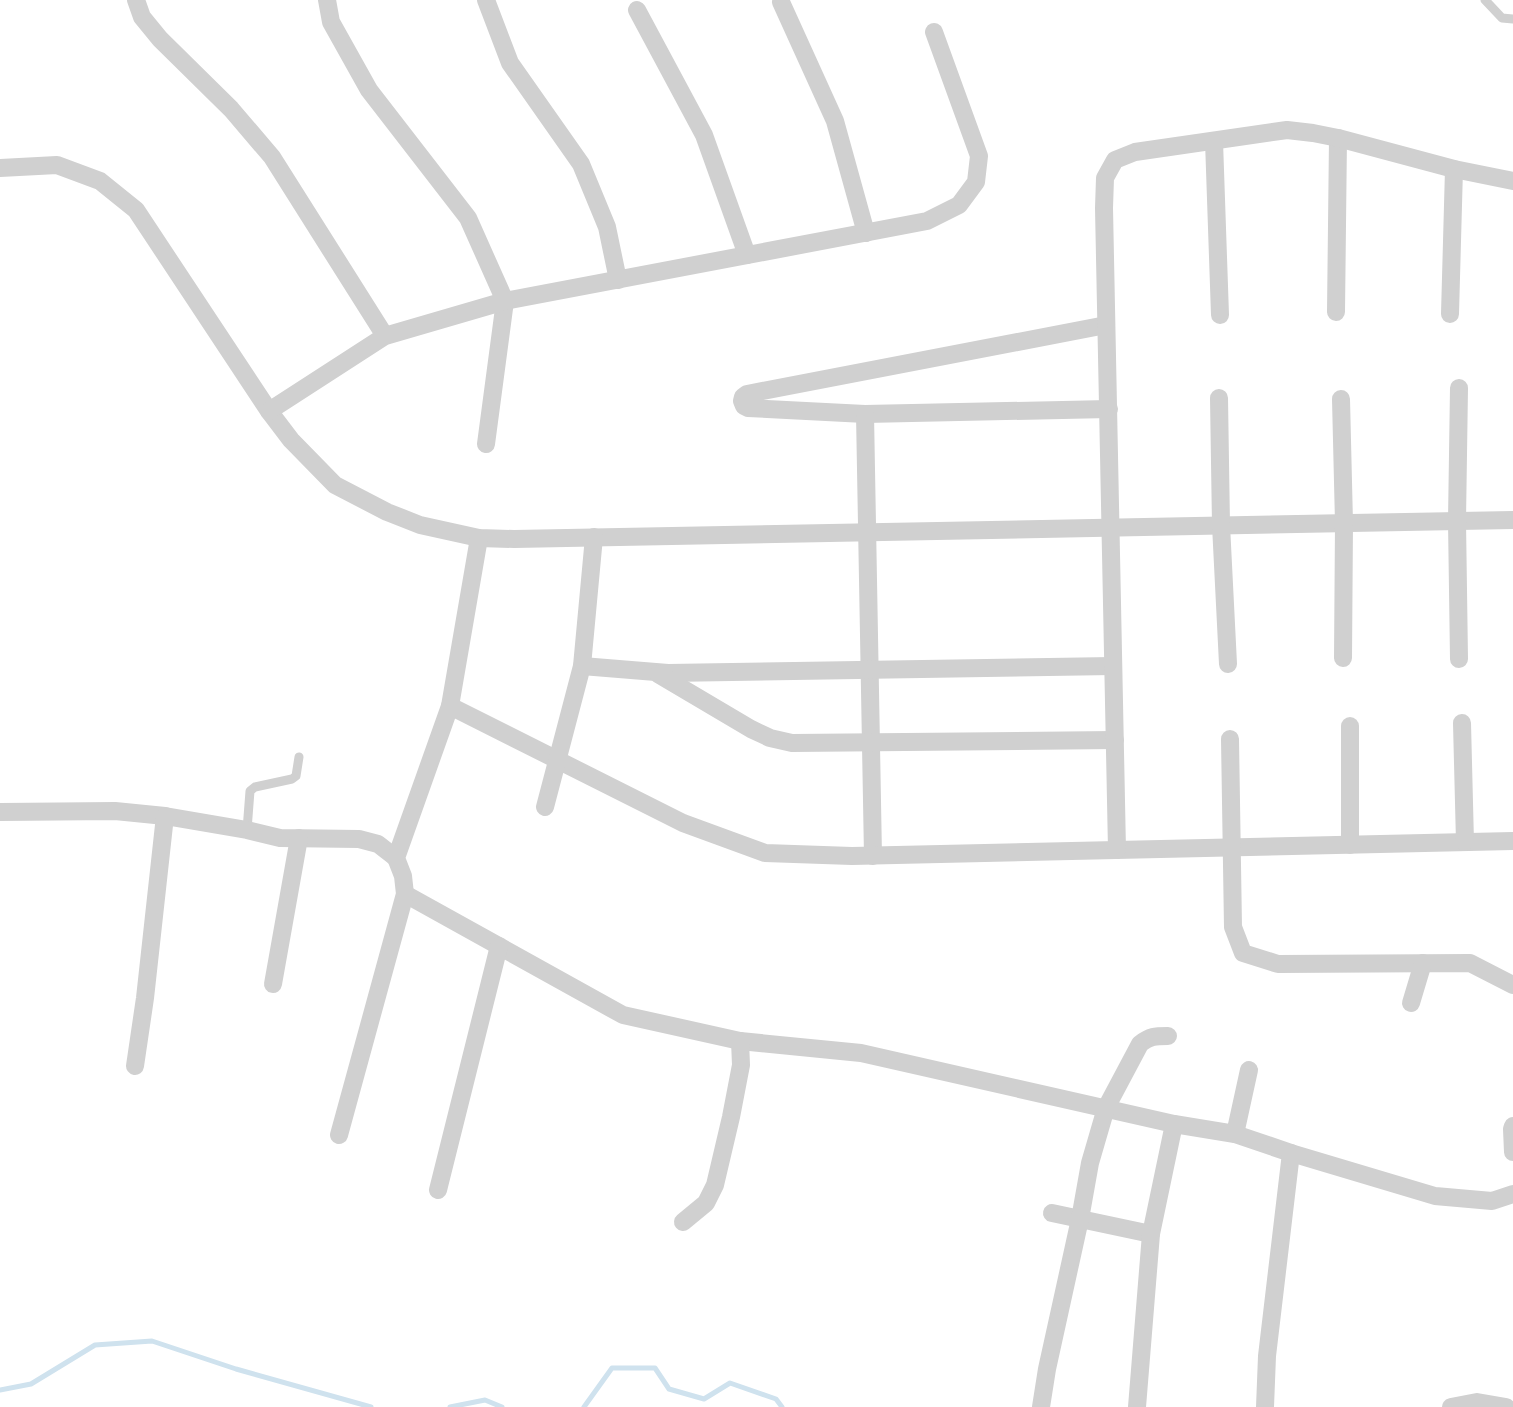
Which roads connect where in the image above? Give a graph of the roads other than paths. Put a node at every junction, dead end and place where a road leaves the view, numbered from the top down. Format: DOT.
graph roads {
  1 [pos="136,0"];
  2 [pos="327,0"];
  3 [pos="486,0"];
  4 [pos="1485,0"];
  5 [pos="781,2"];
  6 [pos="636,10"];
  7 [pos="1513,19"];
  8 [pos="934,32"];
  9 [pos="1338,138"];
  10 [pos="1214,140"];
  11 [pos="0,168"];
  12 [pos="1454,169"];
  13 [pos="1513,181"];
  14 [pos="866,232"];
  15 [pos="747,255"];
  16 [pos="618,280"];
  17 [pos="505,301"];
  18 [pos="1336,312"];
  19 [pos="1450,314"];
  20 [pos="1220,315"];
  21 [pos="1106,324"];
  22 [pos="385,336"];
  23 [pos="1459,388"];
  24 [pos="1219,398"];
  25 [pos="1341,399"];
  26 [pos="1108,410"];
  27 [pos="269,411"];
  28 [pos="865,414"];
  29 [pos="486,444"];
  30 [pos="1513,520"];
  31 [pos="1458,521"];
  32 [pos="1344,523"];
  33 [pos="1221,525"];
  34 [pos="1111,527"];
  35 [pos="867,532"];
  36 [pos="594,537"];
  37 [pos="479,538"];
  38 [pos="1343,658"];
  39 [pos="1459,659"];
  40 [pos="1228,664"];
  41 [pos="582,666"];
  42 [pos="1113,666"];
  43 [pos="869,670"];
  44 [pos="655,672"];
  45 [pos="450,706"];
  46 [pos="1462,724"];
  47 [pos="1350,726"];
  48 [pos="1230,738"];
  49 [pos="1115,740"];
  50 [pos="870,743"];
  51 [pos="299,757"];
  52 [pos="557,760"];
  53 [pos="545,807"];
  54 [pos="0,812"];
  55 [pos="165,816"];
  56 [pos="247,830"];
  57 [pos="298,838"];
  58 [pos="1513,841"];
  59 [pos="1465,842"];
  60 [pos="1350,844"];
  61 [pos="1232,847"];
  62 [pos="1117,850"];
  63 [pos="873,856"];
  64 [pos="396,858"];
  65 [pos="405,894"];
  66 [pos="499,946"];
  67 [pos="1423,963"];
  68 [pos="273,984"];
  69 [pos="1513,985"];
  70 [pos="1411,1003"];
  71 [pos="1168,1036"];
  72 [pos="740,1041"];
  73 [pos="134,1066"];
  74 [pos="1249,1070"];
  75 [pos="1106,1108"];
  76 [pos="1174,1124"];
  77 [pos="1513,1126"];
  78 [pos="339,1134"];
  79 [pos="1235,1134"];
  80 [pos="1513,1152"];
  81 [pos="1291,1153"];
  82 [pos="438,1190"];
  83 [pos="1513,1194"];
  84 [pos="1052,1213"];
  85 [pos="1080,1219"];
  86 [pos="683,1222"];
  87 [pos="1151,1234"];
  88 [pos="1041,1407"];
  89 [pos="1137,1407"];
  90 [pos="1265,1407"];
  91 [pos="1451,1407"];
  92 [pos="1506,1407"];
  1 -- 22 [label="street"];
  2 -- 17 [label="street"];
  3 -- 16 [label="street"];
  4 -- 7 [label="lane"];
  5 -- 14 [label="street"];
  6 -- 15 [label="street"];
  8 -- 14 [label="street"];
  9 -- 10 [label="street"];
  9 -- 12 [label="street"];
  9 -- 18 [label="street"];
  10 -- 20 [label="street"];
  10 -- 21 [label="street"];
  11 -- 27 [label="street"];
  12 -- 13 [label="street"];
  12 -- 19 [label="street"];
  14 -- 15 [label="street"];
  15 -- 16 [label="street"];
  16 -- 17 [label="street"];
  17 -- 22 [label="street"];
  17 -- 29 [label="street"];
  21 -- 26 [label="street"];
  21 -- 28 [label="street"];
  22 -- 27 [label="street"];
  23 -- 31 [label="street"];
  24 -- 33 [label="street"];
  25 -- 32 [label="street"];
  26 -- 28 [label="street"];
  26 -- 34 [label="street"];
  27 -- 37 [label="street"];
  28 -- 35 [label="street"];
  30 -- 31 [label="street"];
  31 -- 32 [label="street"];
  31 -- 39 [label="street"];
  32 -- 33 [label="street"];
  32 -- 38 [label="street"];
  33 -- 34 [label="street"];
  33 -- 40 [label="street"];
  34 -- 35 [label="street"];
  34 -- 42 [label="street"];
  35 -- 36 [label="street"];
  35 -- 43 [label="street"];
  36 -- 37 [label="street"];
  36 -- 41 [label="street"];
  37 -- 45 [label="street"];
  41 -- 44 [label="street"];
  41 -- 52 [label="street"];
  42 -- 43 [label="street"];
  42 -- 49 [label="street"];
  43 -- 44 [label="street"];
  43 -- 50 [label="street"];
  44 -- 50 [label="street"];
  45 -- 52 [label="street"];
  45 -- 64 [label="street"];
  46 -- 59 [label="street"];
  47 -- 60 [label="street"];
  48 -- 61 [label="street"];
  49 -- 50 [label="street"];
  49 -- 62 [label="street"];
  50 -- 63 [label="street"];
  51 -- 56 [label="lane"];
  52 -- 53 [label="street"];
  52 -- 63 [label="street"];
  54 -- 55 [label="street"];
  55 -- 56 [label="street"];
  55 -- 73 [label="street"];
  56 -- 57 [label="street"];
  57 -- 64 [label="street"];
  57 -- 68 [label="street"];
  58 -- 59 [label="street"];
  59 -- 60 [label="street"];
  60 -- 61 [label="street"];
  61 -- 62 [label="street"];
  61 -- 67 [label="street"];
  62 -- 63 [label="street"];
  64 -- 65 [label="street"];
  65 -- 66 [label="street"];
  65 -- 78 [label="street"];
  66 -- 72 [label="street"];
  66 -- 82 [label="street"];
  67 -- 69 [label="street"];
  67 -- 70 [label="street"];
  71 -- 75 [label="street"];
  72 -- 75 [label="street"];
  72 -- 86 [label="street"];
  74 -- 79 [label="street"];
  75 -- 76 [label="street"];
  75 -- 85 [label="street"];
  76 -- 79 [label="street"];
  76 -- 87 [label="street"];
  77 -- 80 [label="street"];
  79 -- 81 [label="street"];
  81 -- 83 [label="street"];
  81 -- 90 [label="street"];
  84 -- 85 [label="street"];
  85 -- 87 [label="street"];
  85 -- 88 [label="street"];
  87 -- 89 [label="street"];
  91 -- 92 [label="street"];
}
